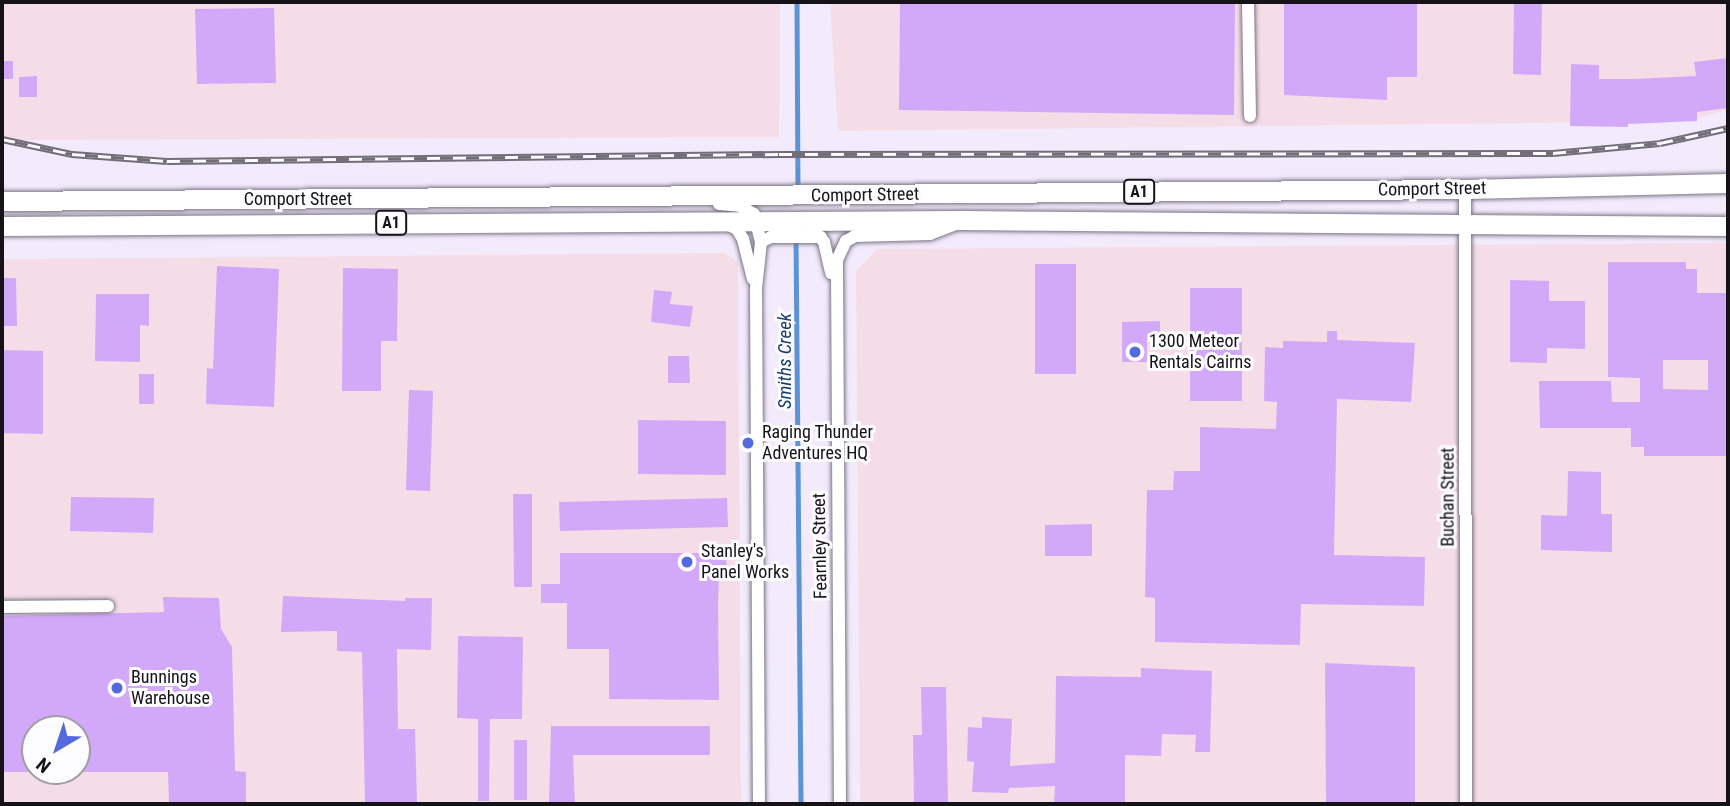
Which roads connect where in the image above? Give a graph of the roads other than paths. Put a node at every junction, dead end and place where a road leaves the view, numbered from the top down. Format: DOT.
graph roads {
  1 [pos="1248,2"];
  2 [pos="1250,116"];
  3 [pos="1725,182"];
  4 [pos="1465,190"];
  5 [pos="608,196"];
  6 [pos="2,201"];
  7 [pos="963,220"];
  8 [pos="721,221"];
  9 [pos="758,221"];
  10 [pos="1464,225"];
  11 [pos="2,226"];
  12 [pos="1728,226"];
  13 [pos="814,228"];
  14 [pos="761,242"];
  15 [pos="834,286"];
  16 [pos="756,289"];
  17 [pos="108,606"];
  18 [pos="2,607"];
  19 [pos="759,804"];
  20 [pos="840,804"];
  21 [pos="1466,804"];
  1 -- 2 [label="street"];
  3 -- 4 [label="highway, Comport Street / A1"];
  4 -- 5 [label="highway, Comport Street / A1"];
  4 -- 10 [label="street, Buchan Street"];
  5 -- 6 [label="highway, Comport Street / A1"];
  5 -- 9 [label="street"];
  7 -- 10 [label="highway, Comport Street / A1"];
  7 -- 13 [label="highway, Comport Street / A1"];
  7 -- 15 [label="street, Fearnley Street"];
  8 -- 9 [label="highway, Comport Street / A1"];
  8 -- 11 [label="highway, Comport Street / A1"];
  8 -- 16 [label="street"];
  9 -- 13 [label="highway, Comport Street / A1"];
  9 -- 14 [label="street"];
  10 -- 12 [label="highway, Comport Street / A1"];
  10 -- 21 [label="street, Buchan Street"];
  13 -- 14 [label="street"];
  13 -- 15 [label="street, Fearnley Street"];
  14 -- 16 [label="street"];
  15 -- 20 [label="street, Fearnley Street"];
  16 -- 19 [label="street"];
  17 -- 18 [label="street"];
}
